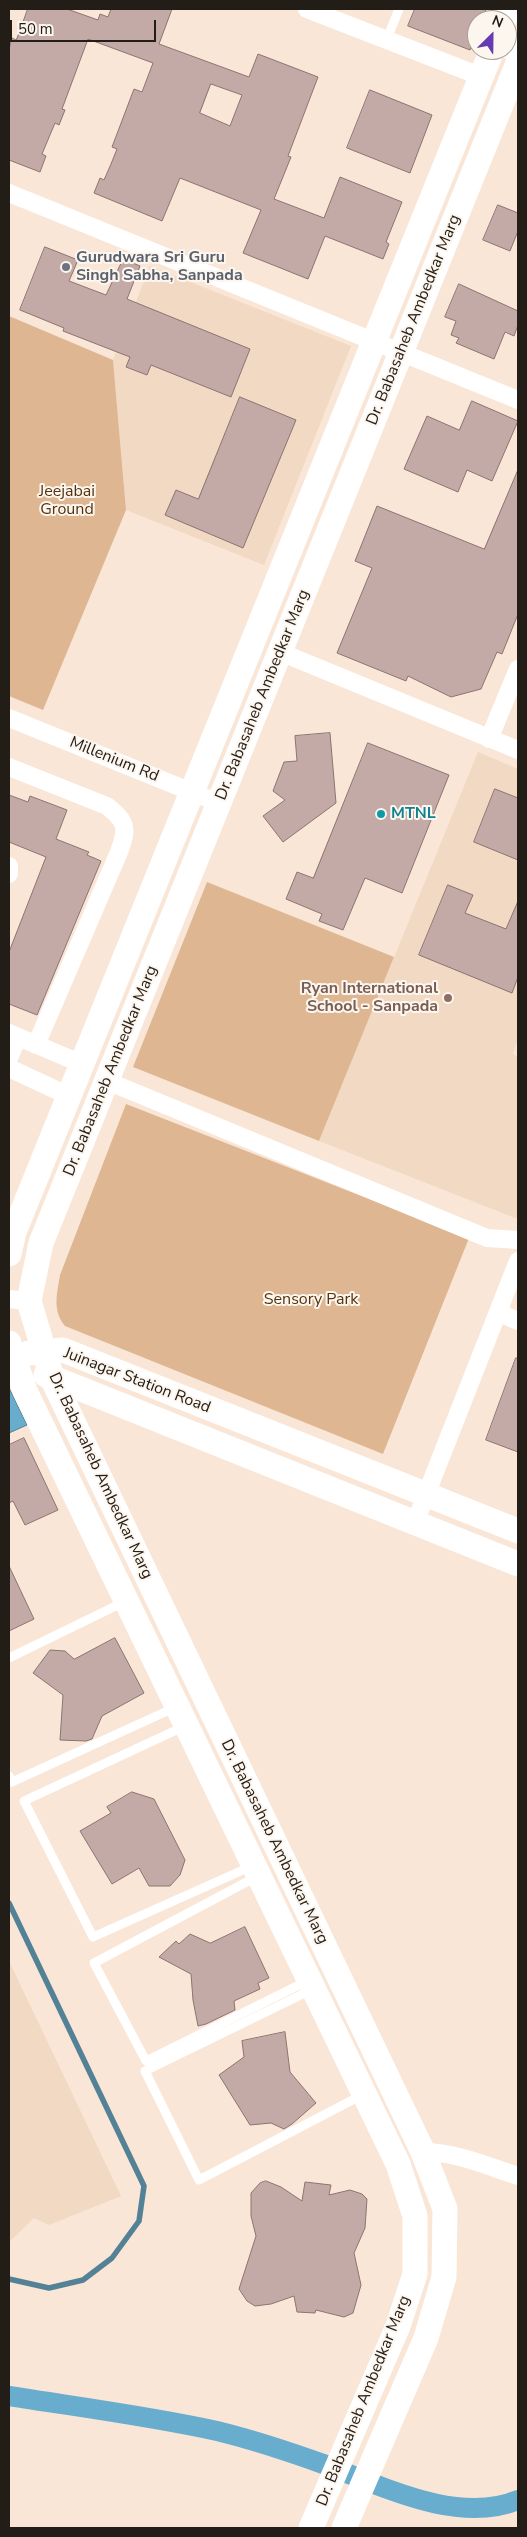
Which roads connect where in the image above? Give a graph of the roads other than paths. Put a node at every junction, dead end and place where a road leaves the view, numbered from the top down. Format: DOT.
graph roads {
  1 [pos="307,9"];
  2 [pos="398,9"];
  3 [pos="387,40"];
  4 [pos="488,60"];
  5 [pos="504,60"];
  6 [pos="517,72"];
  7 [pos="480,76"];
  8 [pos="9,193"];
  9 [pos="374,341"];
  10 [pos="402,352"];
  11 [pos="518,400"];
  12 [pos="280,652"];
  13 [pos="518,669"];
  14 [pos="9,718"];
  15 [pos="489,738"];
  16 [pos="518,750"];
  17 [pos="9,766"];
  18 [pos="192,791"];
  19 [pos="219,803"];
  20 [pos="9,866"];
  21 [pos="9,874"];
  22 [pos="13,1035"];
  23 [pos="36,1045"];
  24 [pos="9,1058"];
  25 [pos="82,1064"];
  26 [pos="9,1068"];
  27 [pos="107,1081"];
  28 [pos="69,1096"];
  29 [pos="518,1240"];
  30 [pos="9,1254"];
  31 [pos="518,1261"];
  32 [pos="19,1300"];
  33 [pos="498,1313"];
  34 [pos="518,1321"];
  35 [pos="10,1349"];
  36 [pos="44,1351"];
  37 [pos="52,1378"];
  38 [pos="426,1495"];
  39 [pos="415,1523"];
  40 [pos="518,1531"];
  41 [pos="518,1564"];
  42 [pos="126,1601"];
  43 [pos="9,1658"];
  44 [pos="181,1716"];
  45 [pos="9,1776"];
  46 [pos="255,1802"];
  47 [pos="229,1814"];
  48 [pos="256,1870"];
  49 [pos="311,1984"];
  50 [pos="364,2094"];
  51 [pos="423,2152"];
  52 [pos="518,2176"];
  53 [pos="312,2528"];
  54 [pos="344,2528"];
  1 -- 3 [label="street"];
  2 -- 3 [label="lane"];
  3 -- 7 [label="street"];
  4 -- 7 [label="main road, Dr. Babasaheb Ambedkar Marg"];
  5 -- 6 [label="main road"];
  6 -- 10 [label="main road, Dr. Babasaheb Ambedkar Marg"];
  7 -- 9 [label="main road, Dr. Babasaheb Ambedkar Marg"];
  8 -- 9 [label="street"];
  9 -- 10 [label="street"];
  9 -- 18 [label="main road, Dr. Babasaheb Ambedkar Marg"];
  10 -- 11 [label="street"];
  10 -- 12 [label="main road, Dr. Babasaheb Ambedkar Marg"];
  12 -- 15 [label="street"];
  12 -- 19 [label="main road, Dr. Babasaheb Ambedkar Marg"];
  13 -- 15 [label="street"];
  14 -- 18 [label="street, Millenium Rd"];
  15 -- 16 [label="street"];
  17 -- 23 [label="street"];
  18 -- 19 [label="street, Millenium Rd"];
  18 -- 25 [label="main road, Dr. Babasaheb Ambedkar Marg"];
  19 -- 27 [label="main road, Dr. Babasaheb Ambedkar Marg"];
  20 -- 21 [label="street"];
  22 -- 23 [label="street"];
  22 -- 24 [label="street"];
  23 -- 25 [label="street"];
  25 -- 28 [label="main road, Dr. Babasaheb Ambedkar Marg"];
  26 -- 28 [label="street"];
  27 -- 29 [label="street"];
  27 -- 32 [label="main road, Dr. Babasaheb Ambedkar Marg"];
  28 -- 30 [label="main road, Dr. Babasaheb Ambedkar Marg"];
  31 -- 33 [label="street"];
  32 -- 36 [label="main road, Dr. Babasaheb Ambedkar Marg"];
  33 -- 34 [label="street"];
  33 -- 38 [label="street"];
  35 -- 36 [label="main road, Juinagar Station Road"];
  35 -- 37 [label="main road, Juinagar Station Road"];
  35 -- 42 [label="main road, Dr. Babasaheb Ambedkar Marg"];
  36 -- 37 [label="main road, Dr. Babasaheb Ambedkar Marg"];
  36 -- 38 [label="main road, Juinagar Station Road"];
  37 -- 39 [label="main road, Juinagar Station Road"];
  37 -- 46 [label="main road, Dr. Babasaheb Ambedkar Marg"];
  38 -- 39 [label="street"];
  38 -- 40 [label="main road, Juinagar Station Road"];
  39 -- 41 [label="main road, Juinagar Station Road"];
  42 -- 43 [label="lane"];
  42 -- 44 [label="main road, Dr. Babasaheb Ambedkar Marg"];
  44 -- 45 [label="lane"];
  44 -- 47 [label="main road, Dr. Babasaheb Ambedkar Marg"];
  44 -- 48 [label="lane"];
  46 -- 47 [label="main road"];
  46 -- 51 [label="main road, Dr. Babasaheb Ambedkar Marg"];
  47 -- 48 [label="main road, Dr. Babasaheb Ambedkar Marg"];
  48 -- 49 [label="main road, Dr. Babasaheb Ambedkar Marg"];
  48 -- 49 [label="lane"];
  49 -- 50 [label="main road, Dr. Babasaheb Ambedkar Marg"];
  49 -- 50 [label="lane"];
  50 -- 53 [label="main road, Dr. Babasaheb Ambedkar Marg"];
  51 -- 52 [label="street"];
  51 -- 54 [label="main road, Dr. Babasaheb Ambedkar Marg"];
}
